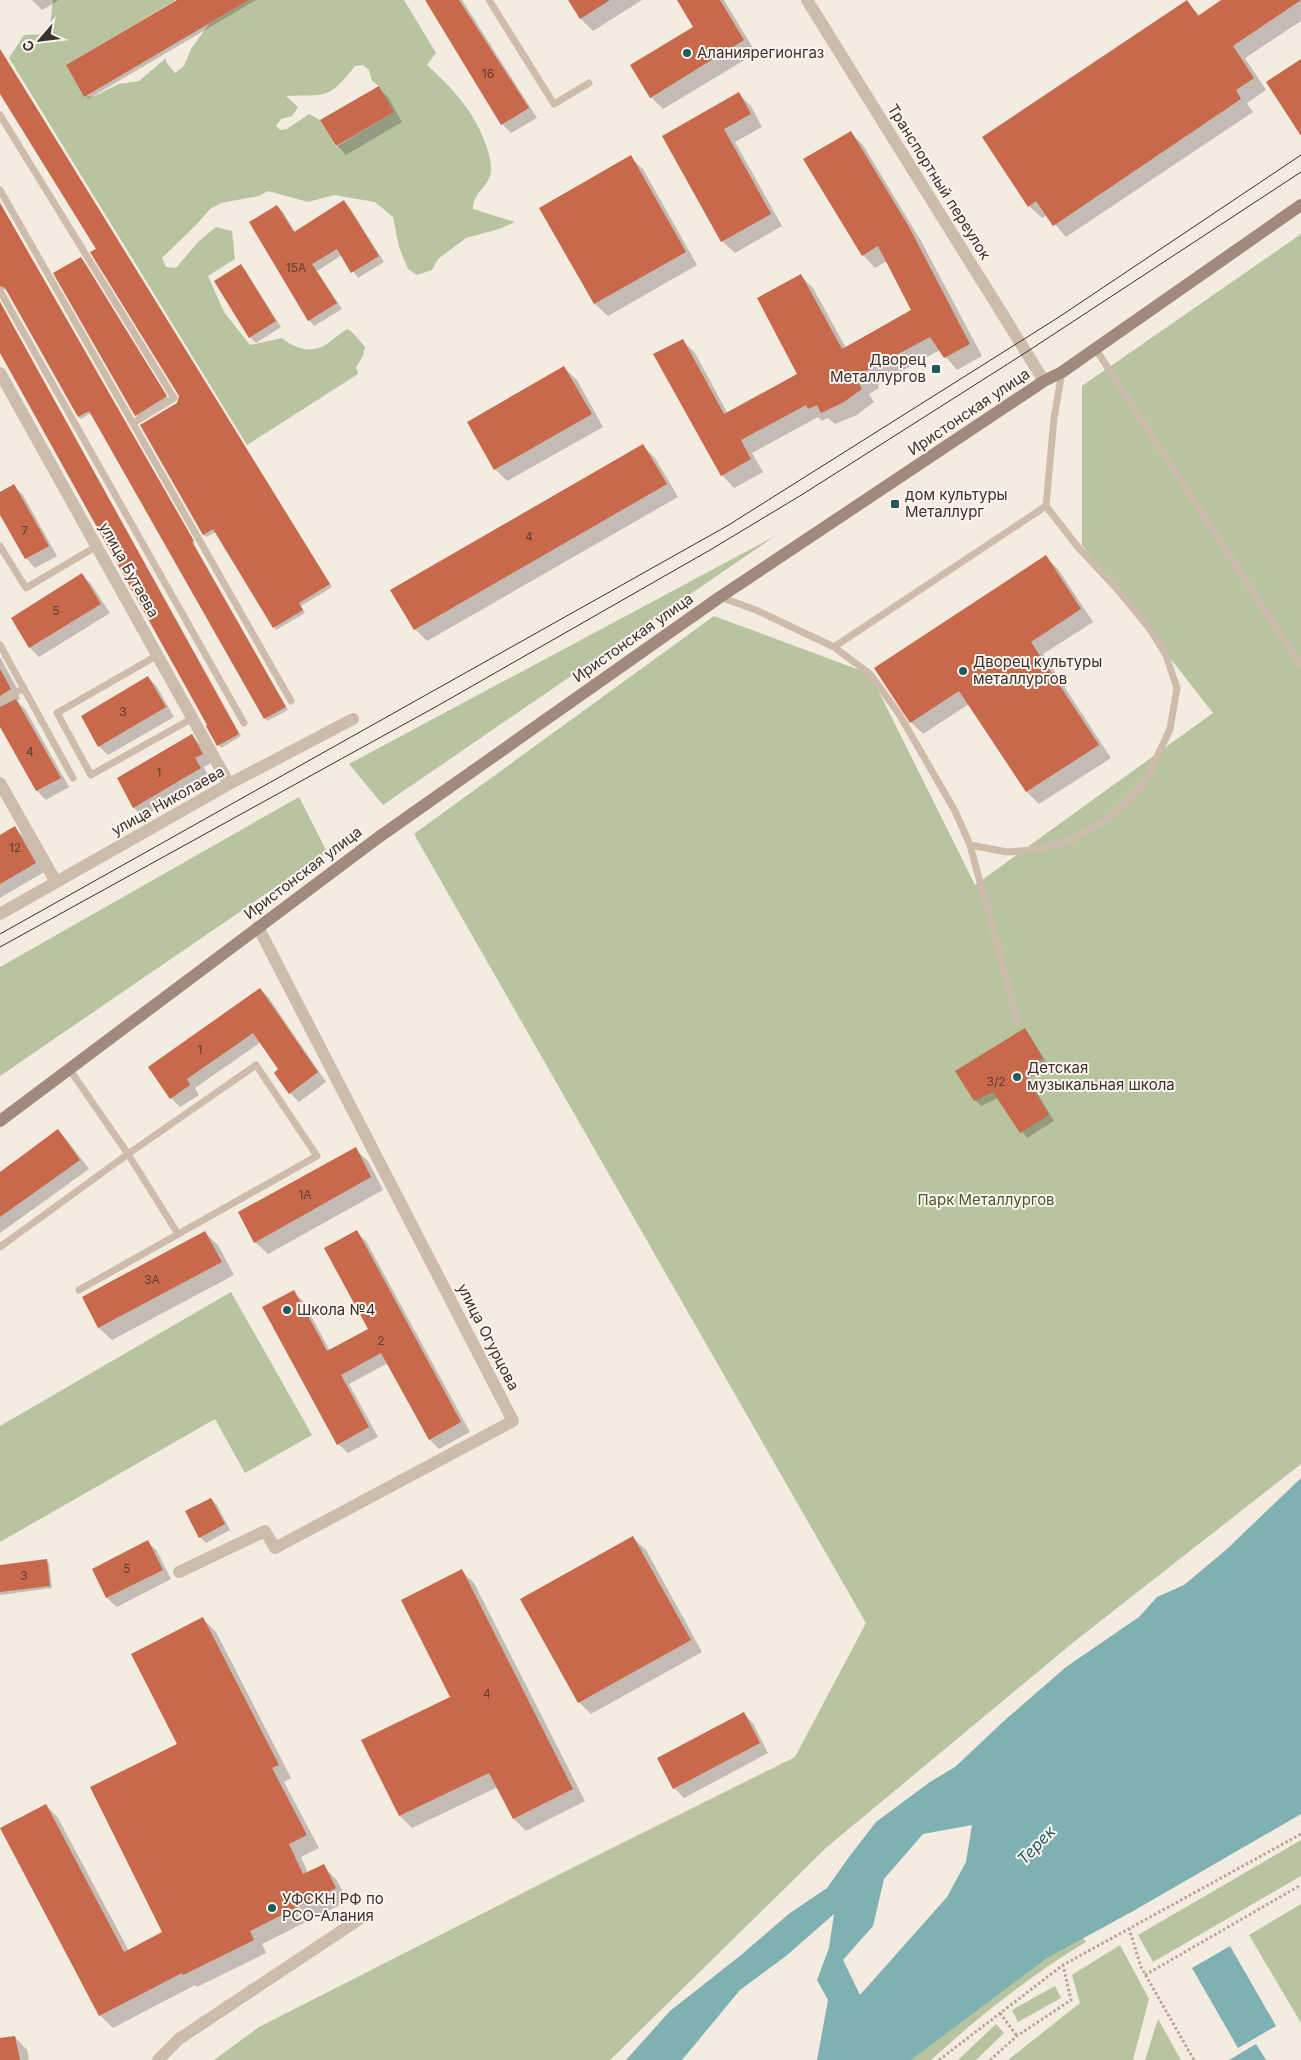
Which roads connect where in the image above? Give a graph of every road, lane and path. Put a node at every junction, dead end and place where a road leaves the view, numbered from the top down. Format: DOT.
graph roads {
  1 [pos="489,0"];
  2 [pos="807,0"];
  3 [pos="589,83"];
  4 [pos="0,115"];
  5 [pos="0,190"];
  6 [pos="1301,205"];
  7 [pos="0,291"];
  8 [pos="1095,347"];
  9 [pos="1062,372"];
  10 [pos="0,373"];
  11 [pos="1044,381"];
  12 [pos="133,423"];
  13 [pos="1046,506"];
  14 [pos="0,546"];
  15 [pos="97,546"];
  16 [pos="720,597"];
  17 [pos="0,645"];
  18 [pos="834,647"];
  19 [pos="158,655"];
  20 [pos="1301,666"];
  21 [pos="24,688"];
  22 [pos="291,701"];
  23 [pos="0,702"];
  24 [pos="193,718"];
  25 [pos="353,719"];
  26 [pos="244,723"];
  27 [pos="73,778"];
  28 [pos="0,782"];
  29 [pos="229,784"];
  30 [pos="970,845"];
  31 [pos="56,882"];
  32 [pos="0,914"];
  33 [pos="258,927"];
  34 [pos="1018,1022"];
  35 [pos="70,1070"];
  36 [pos="0,1121"];
  37 [pos="128,1154"];
  38 [pos="178,1234"];
  39 [pos="0,1247"];
  40 [pos="79,1290"];
  41 [pos="179,1572"];
  42 [pos="1301,1834"];
  43 [pos="1301,1884"];
  44 [pos="364,1916"];
  45 [pos="1128,1928"];
  46 [pos="1063,1965"];
  47 [pos="1145,1975"];
  48 [pos="1000,2013"];
  49 [pos="1017,2036"];
  50 [pos="158,2060"];
  51 [pos="940,2060"];
  52 [pos="990,2060"];
  53 [pos="1194,2060"];
  1 -- 3 [label="lane"];
  2 -- 11 [label="street, Транспортный переулок"];
  4 -- 12 [label="lane"];
  5 -- 12 [label="lane"];
  6 -- 8 [label="main road, Иристонская улица"];
  7 -- 26 [label="lane"];
  8 -- 9 [label="main road, Иристонская улица"];
  8 -- 20 [label="lane"];
  9 -- 11 [label="main road, Иристонская улица"];
  9 -- 13 [label="lane"];
  10 -- 15 [label="street, улица Бутаева"];
  11 -- 16 [label="main road, Иристонская улица"];
  12 -- 22 [label="lane"];
  13 -- 18 [label="lane"];
  13 -- 30 [label="lane"];
  14 -- 15 [label="lane"];
  15 -- 19 [label="street, улица Бутаева"];
  16 -- 18 [label="lane"];
  16 -- 33 [label="main road, Иристонская улица"];
  17 -- 21 [label="lane"];
  18 -- 30 [label="lane"];
  19 -- 24 [label="street, улица Бутаева"];
  19 -- 24 [label="lane"];
  21 -- 23 [label="lane"];
  21 -- 27 [label="lane"];
  24 -- 29 [label="street, улица Бутаева"];
  25 -- 29 [label="street, улица Николаева"];
  28 -- 31 [label="street"];
  29 -- 31 [label="street, улица Николаева"];
  30 -- 34 [label="lane"];
  31 -- 32 [label="street, улица Николаева"];
  33 -- 35 [label="main road, Иристонская улица"];
  33 -- 41 [label="street, улица Огурцова"];
  35 -- 36 [label="main road, Иристонская улица"];
  35 -- 37 [label="lane"];
  37 -- 38 [label="lane"];
  37 -- 38 [label="lane"];
  37 -- 39 [label="lane"];
  38 -- 40 [label="lane"];
  42 -- 45 [label="path"];
  43 -- 47 [label="path"];
  44 -- 50 [label="street"];
  45 -- 46 [label="path"];
  45 -- 47 [label="path"];
  46 -- 48 [label="path"];
  46 -- 49 [label="path"];
  47 -- 53 [label="path"];
  48 -- 49 [label="path"];
  48 -- 51 [label="path"];
  49 -- 52 [label="path"];
}
